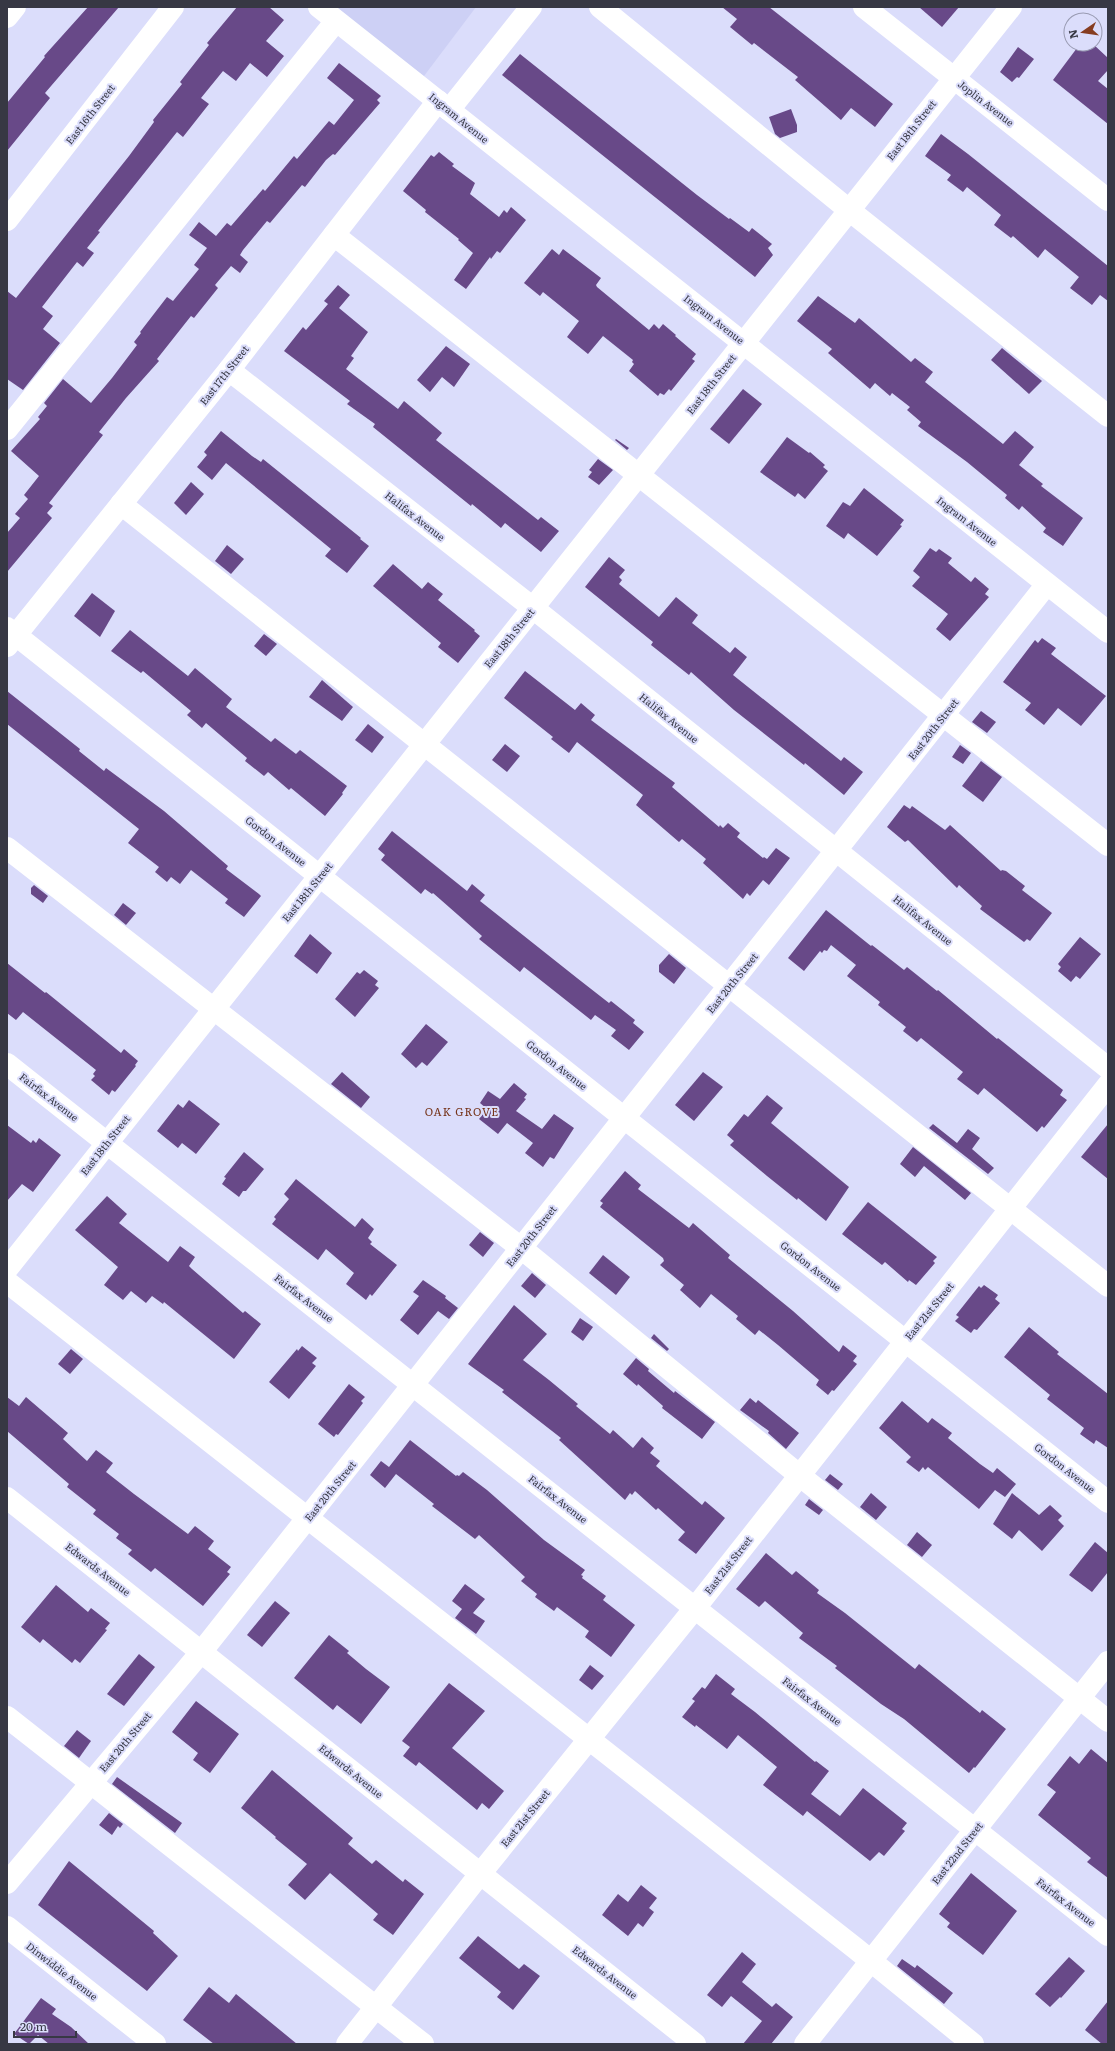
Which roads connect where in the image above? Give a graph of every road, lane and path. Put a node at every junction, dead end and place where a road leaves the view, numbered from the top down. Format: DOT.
graph roads {
  1 [pos="15,7"];
  2 [pos="173,7"];
  3 [pos="318,7"];
  4 [pos="531,7"];
  5 [pos="600,7"];
  6 [pos="864,7"];
  7 [pos="1011,7"];
  8 [pos="7,18"];
  9 [pos="336,21"];
  10 [pos="953,77"];
  11 [pos="444,106"];
  12 [pos="1108,200"];
  13 [pos="849,210"];
  14 [pos="7,220"];
  15 [pos="334,235"];
  16 [pos="744,343"];
  17 [pos="229,370"];
  18 [pos="1108,416"];
  19 [pos="7,429"];
  20 [pos="638,476"];
  21 [pos="121,504"];
  22 [pos="1047,584"];
  23 [pos="533,608"];
  24 [pos="1108,632"];
  25 [pos="10,636"];
  26 [pos="944,716"];
  27 [pos="423,746"];
  28 [pos="1108,845"];
  29 [pos="7,848"];
  30 [pos="837,851"];
  31 [pos="320,876"];
  32 [pos="730,985"];
  33 [pos="214,1009"];
  34 [pos="7,1064"];
  35 [pos="1108,1068"];
  36 [pos="1108,1085"];
  37 [pos="624,1118"];
  38 [pos="107,1143"];
  39 [pos="1011,1208"];
  40 [pos="521,1248"];
  41 [pos="7,1269"];
  42 [pos="7,1282"];
  43 [pos="1108,1286"];
  44 [pos="905,1341"];
  45 [pos="414,1385"];
  46 [pos="799,1475"];
  47 [pos="7,1498"];
  48 [pos="1108,1502"];
  49 [pos="308,1517"];
  50 [pos="695,1608"];
  51 [pos="202,1651"];
  52 [pos="1108,1662"];
  53 [pos="1080,1698"];
  54 [pos="7,1718"];
  55 [pos="1108,1721"];
  56 [pos="589,1739"];
  57 [pos="91,1783"];
  58 [pos="975,1830"];
  59 [pos="480,1874"];
  60 [pos="7,1883"];
  61 [pos="7,1927"];
  62 [pos="1108,1935"];
  63 [pos="871,1961"];
  64 [pos="376,2006"];
  65 [pos="155,2044"];
  66 [pos="346,2044"];
  67 [pos="423,2044"];
  68 [pos="696,2044"];
  69 [pos="806,2044"];
  70 [pos="973,2044"];
  1 -- 8 [label="street"];
  2 -- 14 [label="street, East 16th Street"];
  3 -- 9 [label="street, Ingram Avenue"];
  4 -- 11 [label="street, East 17th Street"];
  5 -- 13 [label="street"];
  6 -- 10 [label="street, Joplin Avenue"];
  7 -- 10 [label="street, East 18th Street"];
  9 -- 11 [label="street, Ingram Avenue"];
  9 -- 19 [label="street"];
  10 -- 12 [label="street, Joplin Avenue"];
  10 -- 13 [label="street, East 18th Street"];
  11 -- 15 [label="street, East 17th Street"];
  11 -- 16 [label="street, Ingram Avenue"];
  13 -- 16 [label="street, East 18th Street"];
  13 -- 18 [label="street"];
  15 -- 17 [label="street, East 17th Street"];
  15 -- 20 [label="street"];
  16 -- 20 [label="street, East 18th Street"];
  16 -- 22 [label="street, Ingram Avenue"];
  17 -- 21 [label="street, East 17th Street"];
  17 -- 23 [label="street, Halifax Avenue"];
  20 -- 23 [label="street, East 18th Street"];
  20 -- 26 [label="street"];
  21 -- 25 [label="street, East 17th Street"];
  21 -- 27 [label="street"];
  22 -- 24 [label="street, Ingram Avenue"];
  22 -- 26 [label="street, East 20th Street"];
  23 -- 27 [label="street, East 18th Street"];
  23 -- 30 [label="street, Halifax Avenue"];
  25 -- 31 [label="street, Gordon Avenue"];
  26 -- 28 [label="street"];
  26 -- 30 [label="street, East 20th Street"];
  27 -- 31 [label="street, East 18th Street"];
  27 -- 32 [label="street"];
  29 -- 33 [label="street"];
  30 -- 32 [label="street, East 20th Street"];
  30 -- 35 [label="street, Halifax Avenue"];
  31 -- 33 [label="street, East 18th Street"];
  31 -- 37 [label="street, Gordon Avenue"];
  32 -- 37 [label="street, East 20th Street"];
  32 -- 39 [label="street"];
  33 -- 38 [label="street, East 18th Street"];
  33 -- 40 [label="street"];
  34 -- 38 [label="street, Fairfax Avenue"];
  36 -- 39 [label="street, East 21st Street"];
  37 -- 40 [label="street, East 20th Street"];
  37 -- 44 [label="street, Gordon Avenue"];
  38 -- 41 [label="street, East 18th Street"];
  38 -- 45 [label="street, Fairfax Avenue"];
  39 -- 43 [label="street"];
  39 -- 44 [label="street, East 21st Street"];
  40 -- 45 [label="street, East 20th Street"];
  40 -- 46 [label="street"];
  42 -- 49 [label="street"];
  44 -- 46 [label="street, East 21st Street"];
  44 -- 48 [label="street, Gordon Avenue"];
  45 -- 49 [label="street, East 20th Street"];
  45 -- 50 [label="street, Fairfax Avenue"];
  46 -- 50 [label="street, East 21st Street"];
  46 -- 53 [label="street"];
  47 -- 51 [label="street, Edwards Avenue"];
  49 -- 51 [label="street, East 20th Street"];
  49 -- 56 [label="street"];
  50 -- 56 [label="street, East 21st Street"];
  50 -- 58 [label="street, Fairfax Avenue"];
  51 -- 57 [label="street, East 20th Street"];
  51 -- 59 [label="street, Edwards Avenue"];
  52 -- 53 [label="street, East 22nd Street"];
  53 -- 55 [label="street"];
  53 -- 58 [label="street, East 22nd Street"];
  54 -- 57 [label="street"];
  56 -- 59 [label="street, East 21st Street"];
  56 -- 63 [label="street"];
  57 -- 60 [label="street, East 20th Street"];
  57 -- 64 [label="street"];
  58 -- 62 [label="street, Fairfax Avenue"];
  58 -- 63 [label="street, East 22nd Street"];
  59 -- 64 [label="street, East 21st Street"];
  59 -- 68 [label="street, Edwards Avenue"];
  61 -- 65 [label="street, Dinwiddie Avenue"];
  63 -- 69 [label="street, East 22nd Street"];
  63 -- 70 [label="street"];
  64 -- 66 [label="street, East 21st Street"];
  64 -- 67 [label="street"];
}
